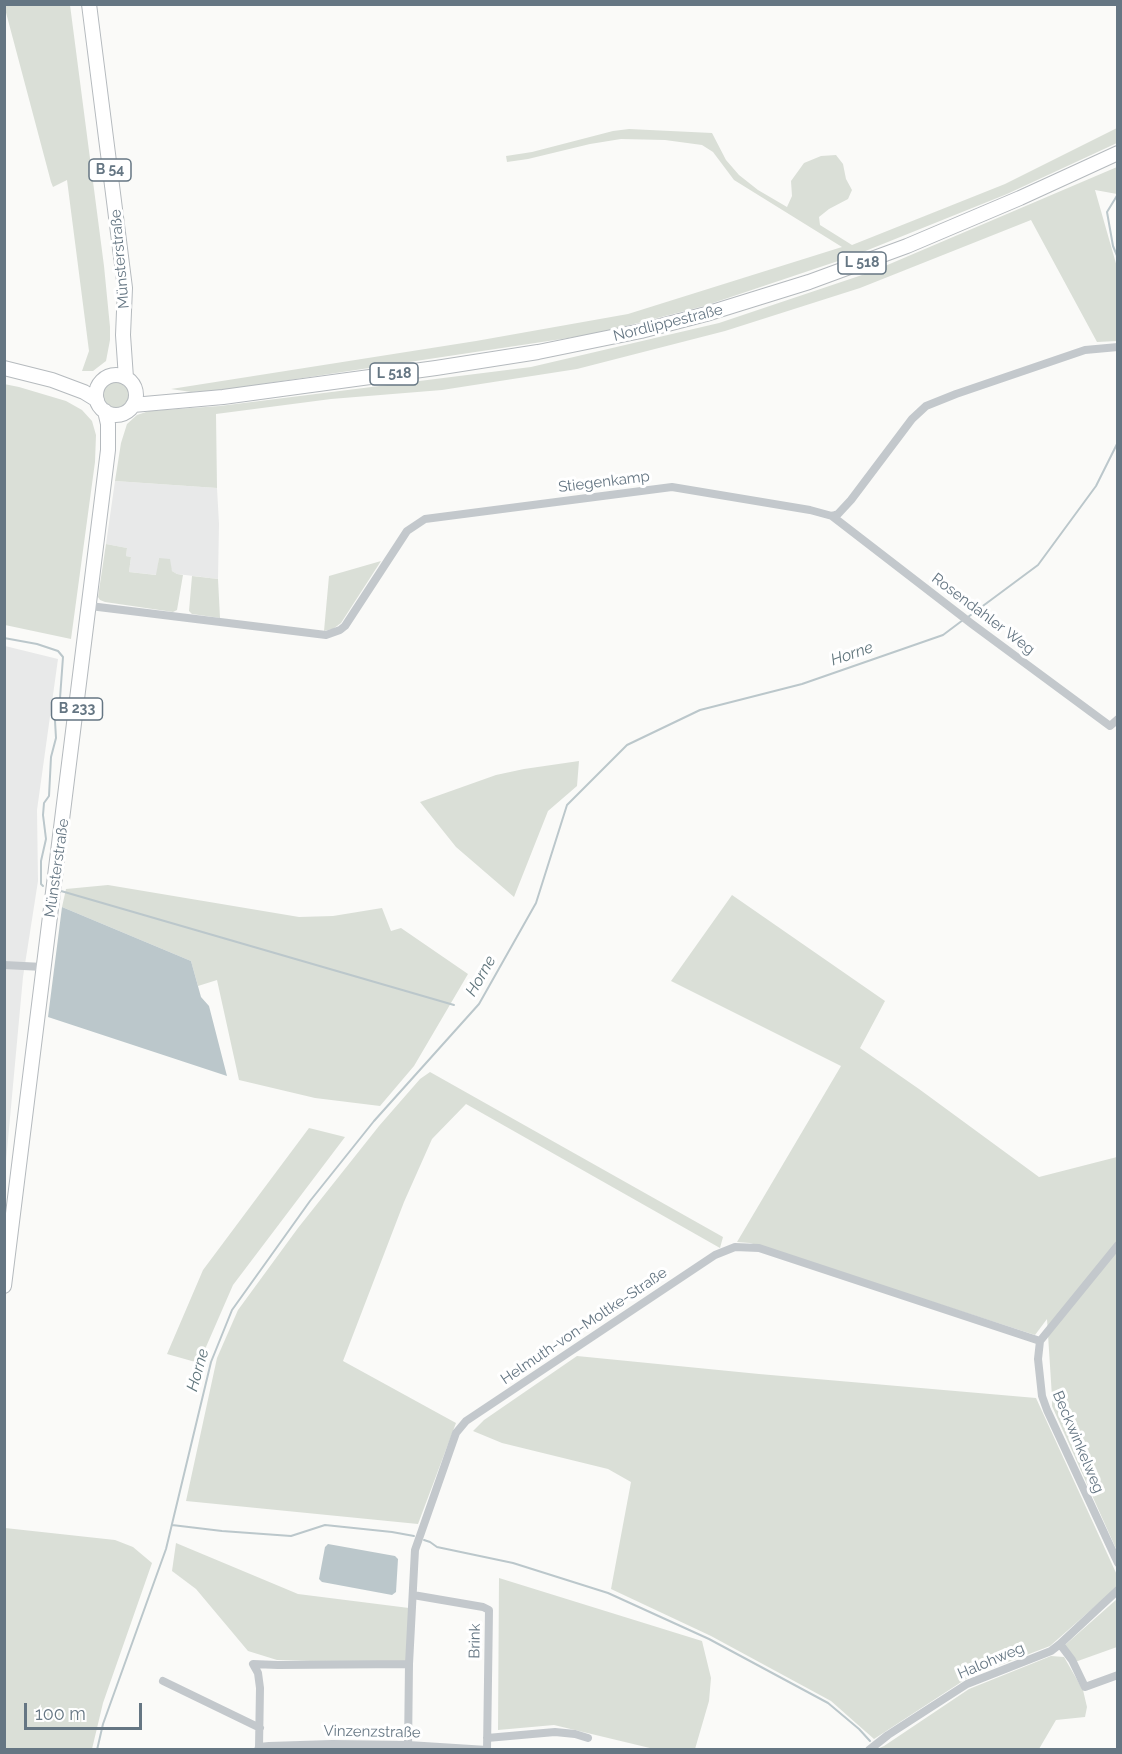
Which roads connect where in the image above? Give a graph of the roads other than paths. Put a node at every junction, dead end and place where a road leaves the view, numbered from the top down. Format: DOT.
graph roads {
  1 [pos="88,4"];
  2 [pos="1118,153"];
  3 [pos="123,335"];
  4 [pos="1118,347"];
  5 [pos="4,368"];
  6 [pos="126,378"];
  7 [pos="106,379"];
  8 [pos="52,380"];
  9 [pos="135,390"];
  10 [pos="193,400"];
  11 [pos="101,406"];
  12 [pos="127,409"];
  13 [pos="108,450"];
  14 [pos="832,516"];
  15 [pos="90,606"];
  16 [pos="1118,719"];
  17 [pos="4,965"];
  18 [pos="43,967"];
  19 [pos="1118,1245"];
  20 [pos="4,1286"];
  21 [pos="1040,1341"];
  22 [pos="1118,1563"];
  23 [pos="1118,1590"];
  24 [pos="413,1595"];
  25 [pos="1060,1644"];
  26 [pos="409,1664"];
  27 [pos="1118,1675"];
  28 [pos="163,1682"];
  29 [pos="260,1728"];
  30 [pos="487,1738"];
  31 [pos="588,1738"];
  32 [pos="408,1747"];
  33 [pos="258,1748"];
  34 [pos="487,1749"];
  35 [pos="869,1749"];
  1 -- 3 [label="main road, Münsterstraße / B 54"];
  2 -- 10 [label="main road, Nordlippestraße / L 518"];
  3 -- 6 [label="main road, Münsterstraße / B 54"];
  3 -- 7 [label="main road, Münsterstraße / B 54"];
  4 -- 14 [label="street"];
  5 -- 8 [label="main road"];
  6 -- 7 [label="main road"];
  6 -- 9 [label="main road"];
  7 -- 8 [label="main road"];
  7 -- 11 [label="main road"];
  8 -- 11 [label="main road"];
  9 -- 10 [label="main road, Nordlippestraße / L 518"];
  9 -- 12 [label="main road"];
  10 -- 12 [label="main road, Nordlippestraße / L 518"];
  11 -- 12 [label="main road"];
  11 -- 13 [label="main road, Münsterstraße / B 233"];
  12 -- 13 [label="main road, Münsterstraße / B 233"];
  13 -- 15 [label="main road, Münsterstraße / B 233"];
  14 -- 15 [label="street, Stiegenkamp"];
  14 -- 16 [label="street, Rosendahler Weg"];
  15 -- 18 [label="main road, Münsterstraße / B 233"];
  17 -- 18 [label="street"];
  18 -- 20 [label="main road, Münsterstraße / B 233"];
  19 -- 21 [label="street"];
  21 -- 22 [label="street, Beckwinkelweg"];
  21 -- 24 [label="street, Helmuth-von-Moltke-Straße"];
  23 -- 25 [label="street, Halohweg"];
  24 -- 26 [label="street, Helmuth-von-Moltke-Straße"];
  24 -- 30 [label="street, Brink"];
  25 -- 27 [label="street"];
  25 -- 35 [label="street, Halohweg"];
  26 -- 29 [label="street"];
  26 -- 32 [label="street, Helmuth-von-Moltke-Straße"];
  28 -- 29 [label="street"];
  29 -- 33 [label="street"];
  30 -- 31 [label="street"];
  30 -- 34 [label="street, Brink"];
  32 -- 33 [label="street, Vinzenzstraße"];
  32 -- 34 [label="street, Vinzenzstraße"];
}
